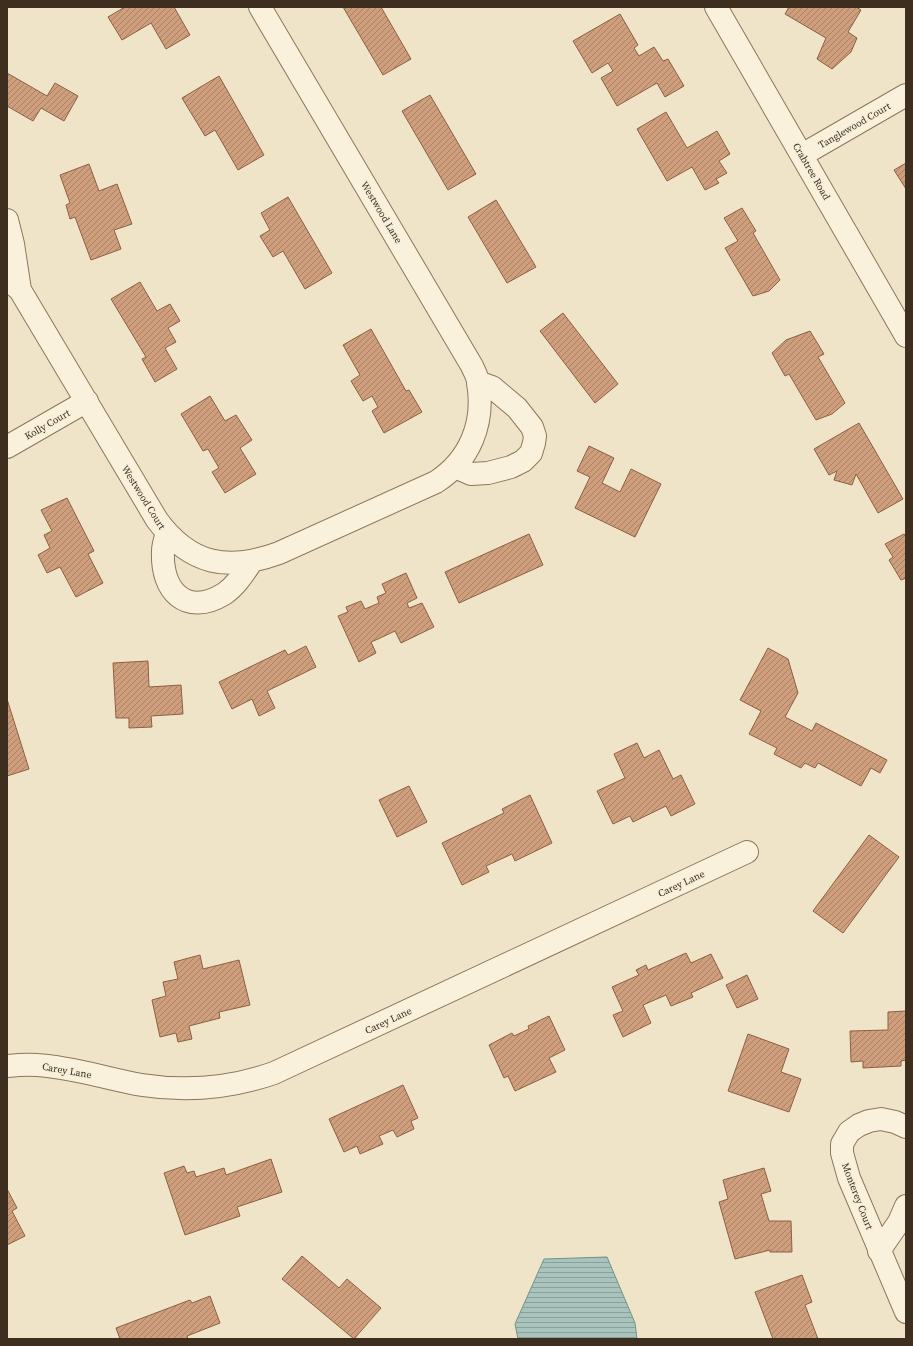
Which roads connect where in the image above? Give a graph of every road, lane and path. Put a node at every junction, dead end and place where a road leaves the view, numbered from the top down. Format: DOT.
graph roads {
  1 [pos="260,7"];
  2 [pos="716,7"];
  3 [pos="906,95"];
  4 [pos="802,155"];
  5 [pos="7,220"];
  6 [pos="13,285"];
  7 [pos="906,336"];
  8 [pos="478,382"];
  9 [pos="87,401"];
  10 [pos="477,424"];
  11 [pos="7,447"];
  12 [pos="455,467"];
  13 [pos="167,533"];
  14 [pos="252,562"];
  15 [pos="747,852"];
  16 [pos="7,1066"];
  17 [pos="906,1127"];
  18 [pos="906,1206"];
  19 [pos="879,1251"];
  20 [pos="906,1312"];
  1 -- 8 [label="street, Westwood Lane"];
  2 -- 4 [label="street, Crabtree Road"];
  3 -- 4 [label="street, Tanglewood Court"];
  4 -- 7 [label="street, Crabtree Road"];
  5 -- 6 [label="street, Westwood Court"];
  6 -- 9 [label="street, Westwood Court"];
  8 -- 10 [label="street, Westwood Lane"];
  8 -- 12 [label="street"];
  9 -- 11 [label="street, Kolly Court"];
  9 -- 13 [label="street, Westwood Court"];
  10 -- 12 [label="street, Westwood Court"];
  12 -- 14 [label="street, Westwood Court"];
  13 -- 14 [label="street, Westwood Court"];
  13 -- 14 [label="street"];
  15 -- 16 [label="street, Carey Lane"];
  17 -- 19 [label="street, Monterey Court"];
  18 -- 19 [label="street"];
  19 -- 20 [label="street, Monterey Court"];
}
